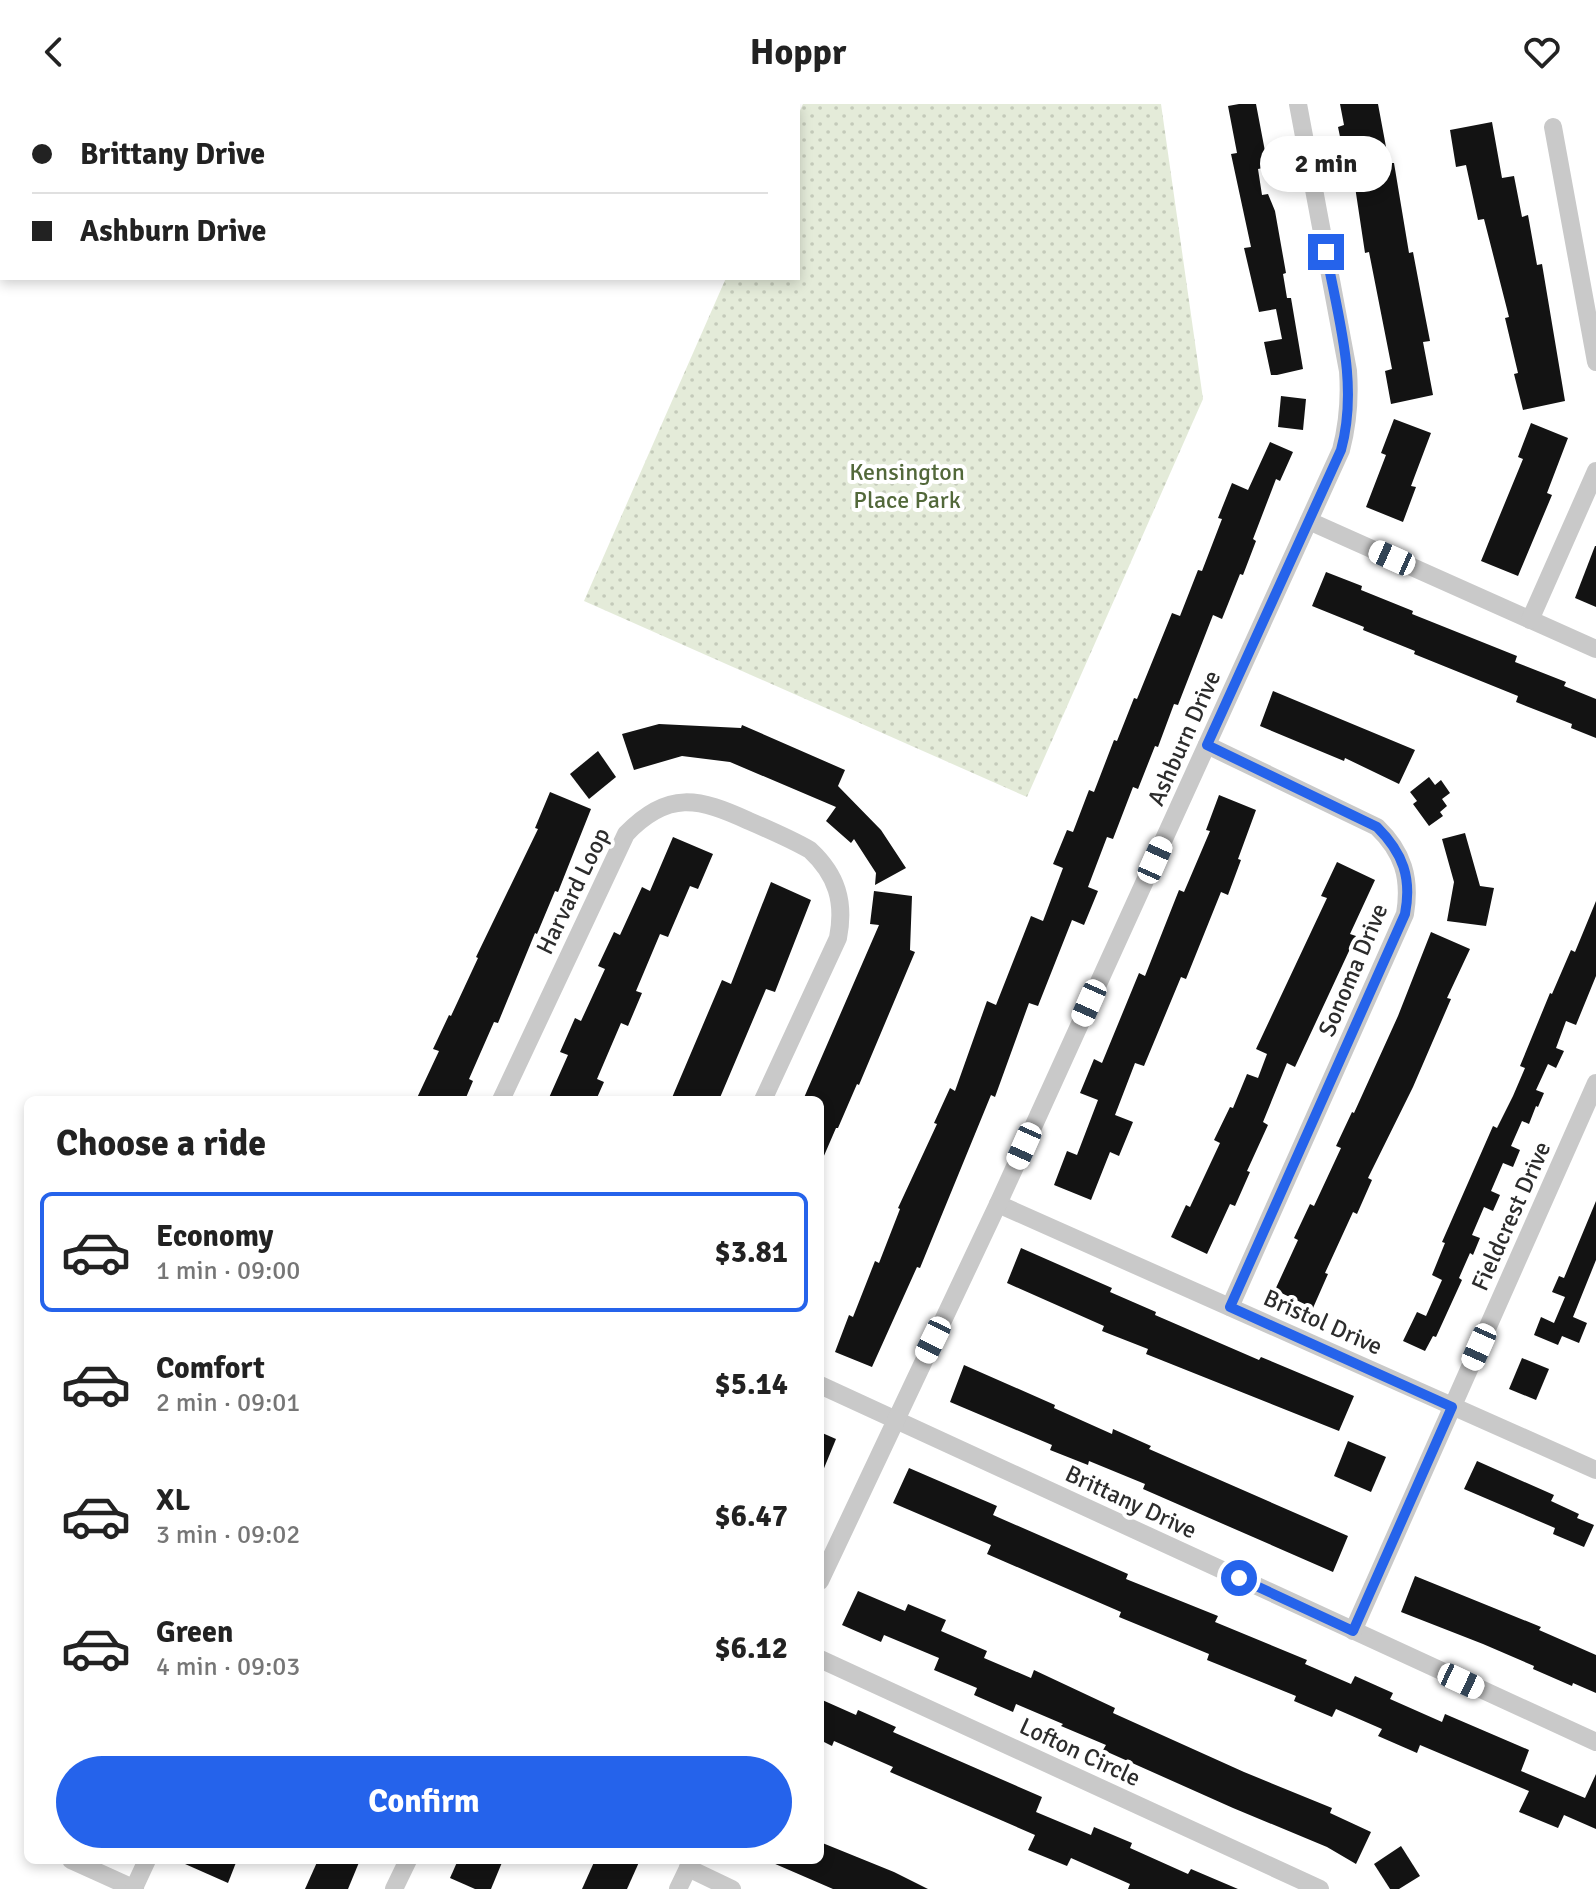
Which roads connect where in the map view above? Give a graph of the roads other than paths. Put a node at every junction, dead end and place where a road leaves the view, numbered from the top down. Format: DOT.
graph roads {
  1 [pos="1298,104"];
  2 [pos="1553,127"];
  3 [pos="1596,362"];
  4 [pos="1596,471"];
  5 [pos="1309,521"];
  6 [pos="1530,620"];
  7 [pos="1596,649"];
  8 [pos="1207,745"];
  9 [pos="1596,1083"];
  10 [pos="503,1096"];
  11 [pos="765,1096"];
  12 [pos="998,1204"];
  13 [pos="1230,1307"];
  14 [pos="824,1387"];
  15 [pos="1452,1407"];
  16 [pos="894,1421"];
  17 [pos="1596,1470"];
  18 [pos="824,1572"];
  19 [pos="1353,1631"];
  20 [pos="824,1661"];
  21 [pos="1596,1742"];
  22 [pos="80,1864"];
  23 [pos="145,1864"];
  24 [pos="406,1864"];
  25 [pos="690,1864"];
  26 [pos="134,1889"];
  27 [pos="394,1889"];
  28 [pos="678,1889"];
  29 [pos="732,1889"];
  30 [pos="1320,1889"];
  1 -- 5 [label="street, Ashburn Drive"];
  2 -- 3 [label="street"];
  4 -- 6 [label="street"];
  5 -- 6 [label="street"];
  5 -- 8 [label="street, Ashburn Drive"];
  6 -- 7 [label="street"];
  8 -- 12 [label="street, Ashburn Drive"];
  8 -- 13 [label="street, Sonoma Drive"];
  9 -- 15 [label="street, Fieldcrest Drive"];
  10 -- 11 [label="street, Harvard Loop"];
  12 -- 13 [label="street, Bristol Drive"];
  12 -- 16 [label="street, Ashburn Drive"];
  13 -- 15 [label="street, Bristol Drive"];
  14 -- 16 [label="street, Brittany Drive"];
  15 -- 17 [label="street, Bristol Drive"];
  15 -- 19 [label="street, Fieldcrest Drive"];
  16 -- 18 [label="street, Ashburn Drive"];
  16 -- 19 [label="street, Brittany Drive"];
  19 -- 21 [label="street, Brittany Drive"];
  20 -- 30 [label="street, Lofton Circle"];
  22 -- 26 [label="street"];
  23 -- 26 [label="street"];
  24 -- 27 [label="street"];
  25 -- 28 [label="street"];
  25 -- 29 [label="street"];
}
